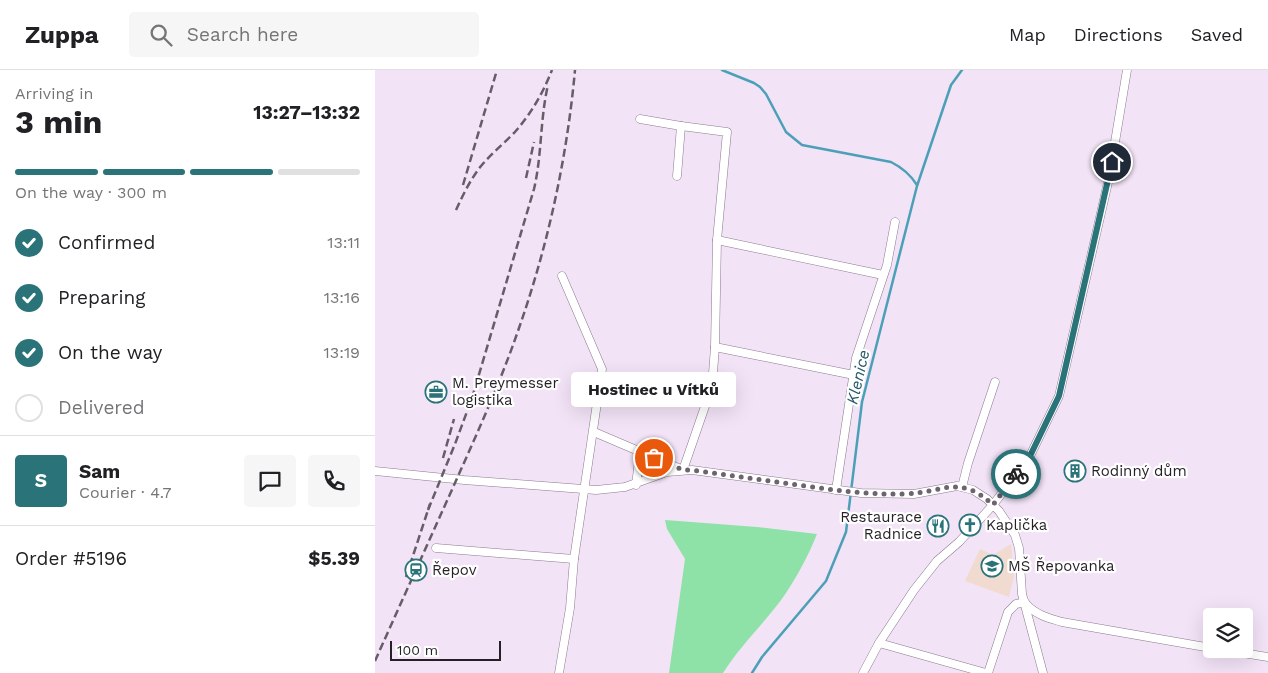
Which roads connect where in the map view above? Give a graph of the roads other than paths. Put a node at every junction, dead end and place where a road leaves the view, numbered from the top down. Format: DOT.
graph roads {
  1 [pos="1127,70"];
  2 [pos="640,119"];
  3 [pos="681,126"];
  4 [pos="677,176"];
  5 [pos="895,222"];
  6 [pos="717,240"];
  7 [pos="883,275"];
  8 [pos="562,276"];
  9 [pos="715,347"];
  10 [pos="854,374"];
  11 [pos="995,382"];
  12 [pos="594,432"];
  13 [pos="640,452"];
  14 [pos="683,470"];
  15 [pos="375,471"];
  16 [pos="636,485"];
  17 [pos="962,487"];
  18 [pos="585,489"];
  19 [pos="839,490"];
  20 [pos="993,505"];
  21 [pos="436,548"];
  22 [pos="574,559"];
  23 [pos="1025,602"];
  24 [pos="879,643"];
  25 [pos="1203,647"];
  26 [pos="1253,655"];
  27 [pos="1268,657"];
  28 [pos="559,673"];
  29 [pos="863,673"];
  30 [pos="987,673"];
  31 [pos="1043,673"];
  1 -- 20 [label="street"];
  2 -- 3 [label="street"];
  3 -- 4 [label="street"];
  3 -- 6 [label="street"];
  5 -- 7 [label="street"];
  6 -- 7 [label="street"];
  6 -- 9 [label="street"];
  7 -- 10 [label="street"];
  8 -- 12 [label="street"];
  9 -- 10 [label="street"];
  9 -- 14 [label="street"];
  10 -- 19 [label="street"];
  11 -- 17 [label="street"];
  12 -- 13 [label="street"];
  12 -- 18 [label="street"];
  13 -- 14 [label="street"];
  13 -- 16 [label="street"];
  14 -- 16 [label="street"];
  14 -- 19 [label="street"];
  15 -- 18 [label="street"];
  16 -- 18 [label="street"];
  17 -- 19 [label="street"];
  17 -- 20 [label="street"];
  18 -- 22 [label="street"];
  20 -- 23 [label="street"];
  20 -- 24 [label="street"];
  21 -- 22 [label="street"];
  22 -- 28 [label="street"];
  23 -- 25 [label="street"];
  23 -- 30 [label="street"];
  23 -- 31 [label="street"];
  24 -- 29 [label="street"];
  24 -- 30 [label="street"];
  26 -- 27 [label="street"];
}
